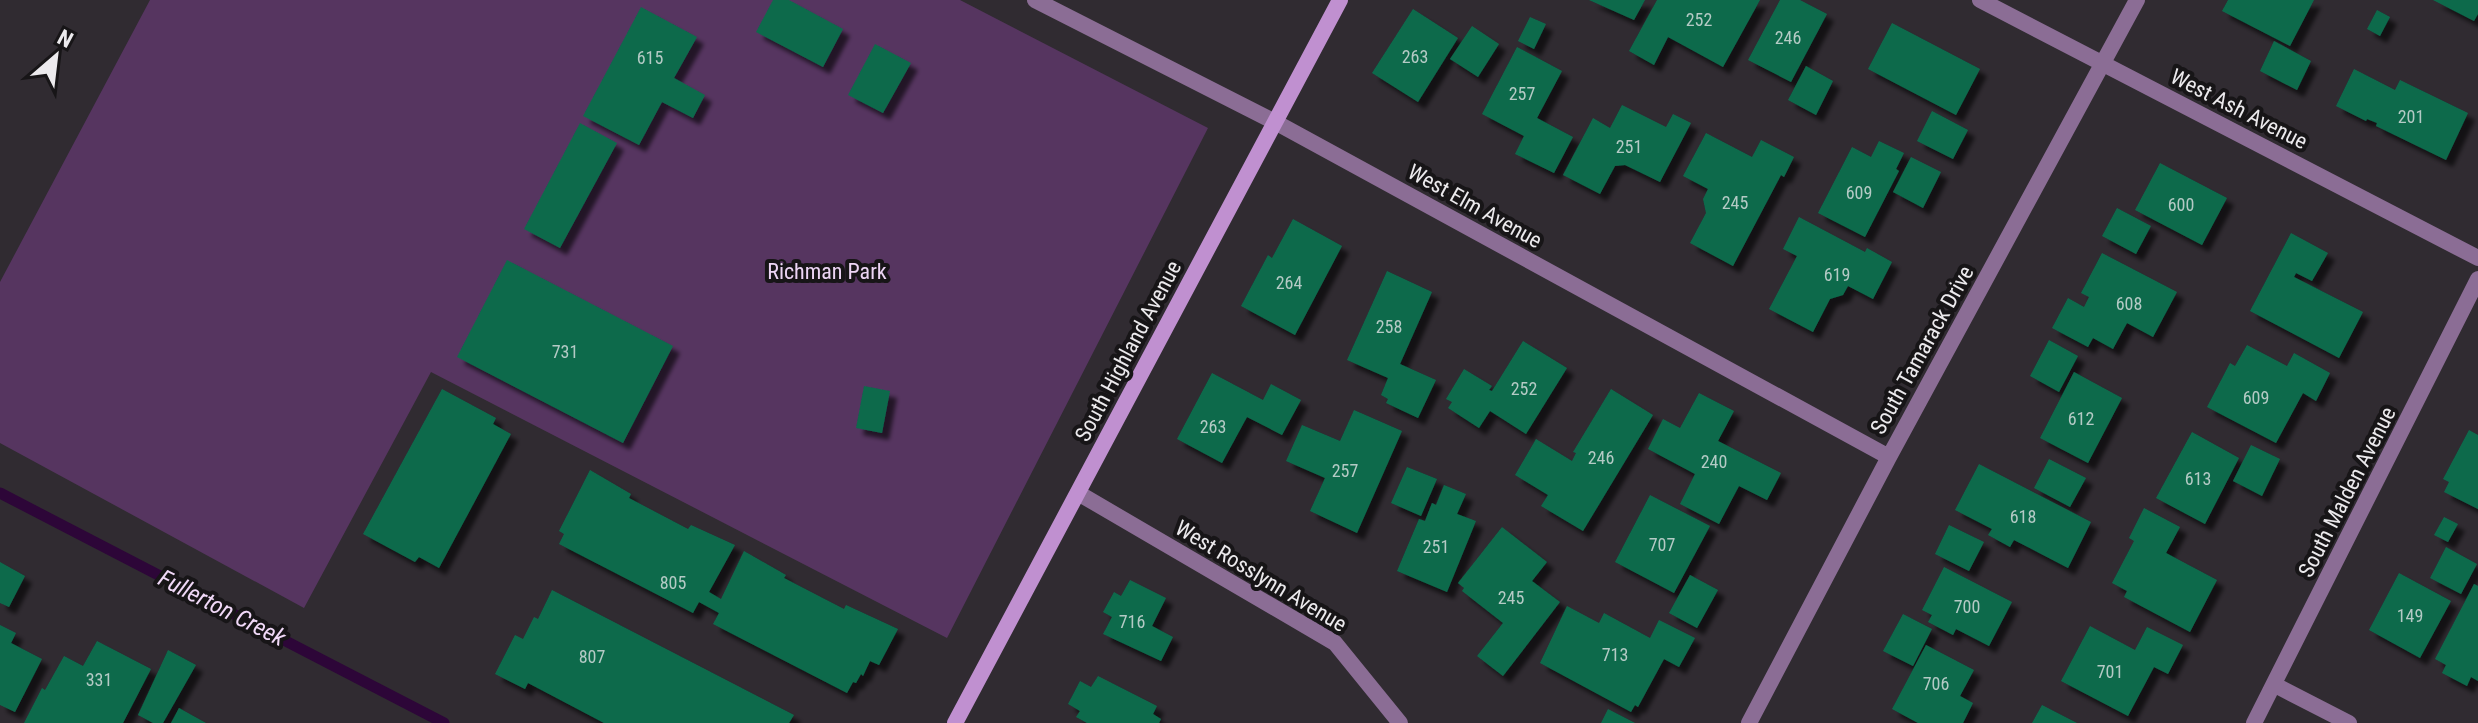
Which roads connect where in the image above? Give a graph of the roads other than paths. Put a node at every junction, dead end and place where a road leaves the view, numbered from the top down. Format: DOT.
graph roads {
  1 [pos="1035,0"];
  2 [pos="1340,0"];
  3 [pos="1980,0"];
  4 [pos="2137,0"];
  5 [pos="2104,64"];
  6 [pos="1275,122"];
  7 [pos="2478,258"];
  8 [pos="2478,279"];
  9 [pos="1889,457"];
  10 [pos="1078,493"];
  11 [pos="2275,685"];
  12 [pos="955,723"];
  13 [pos="1400,723"];
  14 [pos="1749,723"];
  15 [pos="2254,723"];
  16 [pos="2349,723"];
  1 -- 6 [label="street, West Elm Avenue"];
  2 -- 6 [label="street, South Highland Avenue"];
  3 -- 5 [label="street, West Ash Avenue"];
  4 -- 5 [label="street, South Tamarack Drive"];
  5 -- 7 [label="street, West Ash Avenue"];
  5 -- 9 [label="street, South Tamarack Drive"];
  6 -- 9 [label="street, West Elm Avenue"];
  6 -- 10 [label="street, South Highland Avenue"];
  8 -- 11 [label="street, South Malden Avenue"];
  9 -- 14 [label="street, South Tamarack Drive"];
  10 -- 12 [label="street, South Highland Avenue"];
  10 -- 13 [label="street, West Rosslynn Avenue"];
  11 -- 15 [label="street, South Malden Avenue"];
  11 -- 16 [label="street"];
}
